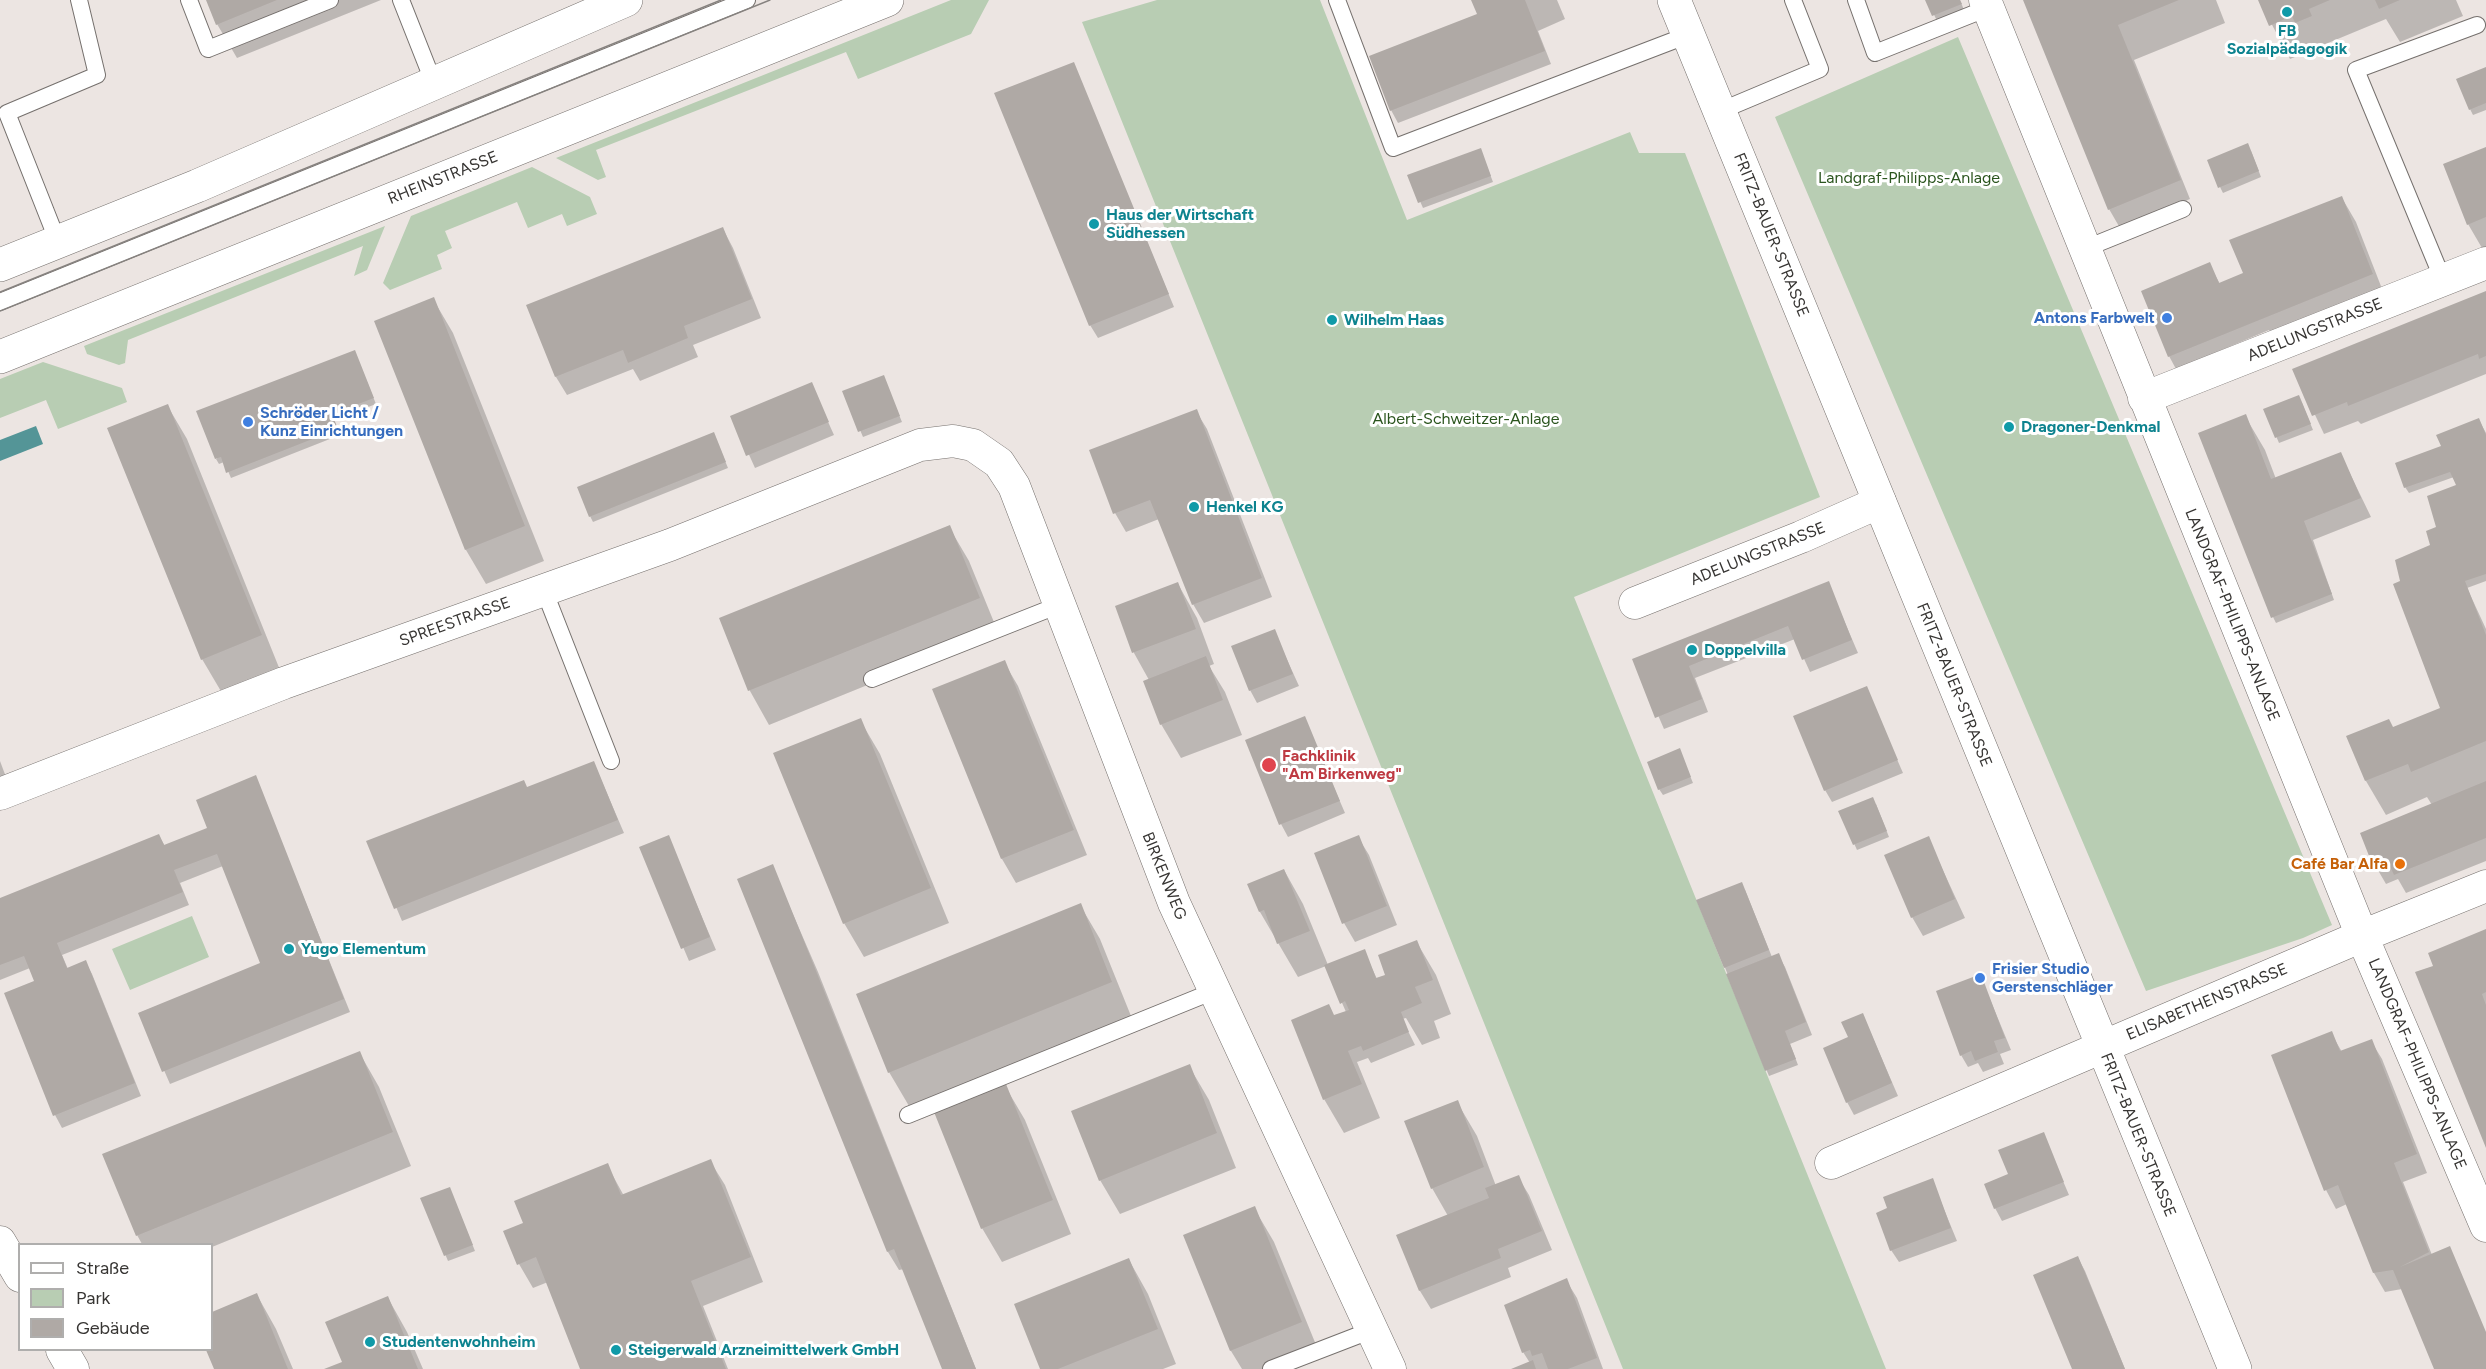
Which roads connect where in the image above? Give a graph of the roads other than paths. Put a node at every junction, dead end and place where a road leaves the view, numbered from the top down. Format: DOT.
graph roads {
  1 [pos="79,0"];
  2 [pos="189,0"];
  3 [pos="330,0"];
  4 [pos="401,0"];
  5 [pos="626,0"];
  6 [pos="747,0"];
  7 [pos="887,0"];
  8 [pos="1337,0"];
  9 [pos="1674,0"];
  10 [pos="1793,0"];
  11 [pos="1856,0"];
  12 [pos="1987,4"];
  13 [pos="2477,25"];
  14 [pos="1688,35"];
  15 [pos="433,81"];
  16 [pos="1720,111"];
  17 [pos="2183,209"];
  18 [pos="58,242"];
  19 [pos="2084,249"];
  20 [pos="2486,263"];
  21 [pos="0,265"];
  22 [pos="2443,280"];
  23 [pos="0,302"];
  24 [pos="0,357"];
  25 [pos="2144,399"];
  26 [pos="910,449"];
  27 [pos="1880,502"];
  28 [pos="544,590"];
  29 [pos="1635,603"];
  30 [pos="1059,605"];
  31 [pos="872,679"];
  32 [pos="611,761"];
  33 [pos="0,794"];
  34 [pos="2486,886"];
  35 [pos="2362,936"];
  36 [pos="1214,991"];
  37 [pos="2102,1047"];
  38 [pos="908,1115"];
  39 [pos="1831,1163"];
  40 [pos="2486,1226"];
  41 [pos="0,1242"];
  42 [pos="18,1273"];
  43 [pos="1372,1330"];
  44 [pos="63,1351"];
  45 [pos="73,1369"];
  46 [pos="1271,1369"];
  47 [pos="1390,1369"];
  48 [pos="2235,1369"];
  1 -- 18 [label="lane"];
  2 -- 3 [label="lane"];
  4 -- 15 [label="lane"];
  5 -- 15 [label="main road"];
  6 -- 23 [label="lane"];
  7 -- 24 [label="main road, RHEINSTRASSE"];
  8 -- 14 [label="lane"];
  9 -- 14 [label="main road, FRITZ-BAUER-STRASSE"];
  10 -- 16 [label="lane"];
  11 -- 12 [label="lane"];
  12 -- 19 [label="street, LANDGRAF-PHILIPPS-ANLAGE"];
  13 -- 22 [label="lane"];
  14 -- 16 [label="main road, FRITZ-BAUER-STRASSE"];
  15 -- 18 [label="main road"];
  16 -- 27 [label="main road, FRITZ-BAUER-STRASSE"];
  17 -- 19 [label="lane"];
  18 -- 21 [label="main road"];
  19 -- 25 [label="street, LANDGRAF-PHILIPPS-ANLAGE"];
  20 -- 22 [label="street, ADELUNGSTRASSE"];
  22 -- 25 [label="street, ADELUNGSTRASSE"];
  25 -- 35 [label="street, LANDGRAF-PHILIPPS-ANLAGE"];
  26 -- 28 [label="street, SPREESTRASSE"];
  26 -- 30 [label="street, BIRKENWEG"];
  27 -- 29 [label="street, ADELUNGSTRASSE"];
  27 -- 37 [label="main road, FRITZ-BAUER-STRASSE"];
  28 -- 32 [label="lane"];
  28 -- 33 [label="street, SPREESTRASSE"];
  30 -- 31 [label="lane"];
  30 -- 36 [label="street, BIRKENWEG"];
  34 -- 35 [label="street, ELISABETHENSTRASSE"];
  35 -- 37 [label="street, ELISABETHENSTRASSE"];
  35 -- 40 [label="street, LANDGRAF-PHILIPPS-ANLAGE"];
  36 -- 38 [label="lane"];
  36 -- 43 [label="street, BIRKENWEG"];
  37 -- 39 [label="street, ELISABETHENSTRASSE"];
  37 -- 48 [label="main road, FRITZ-BAUER-STRASSE"];
  41 -- 42 [label="street"];
  43 -- 46 [label="lane"];
  43 -- 47 [label="street, BIRKENWEG"];
  44 -- 45 [label="street"];
}
